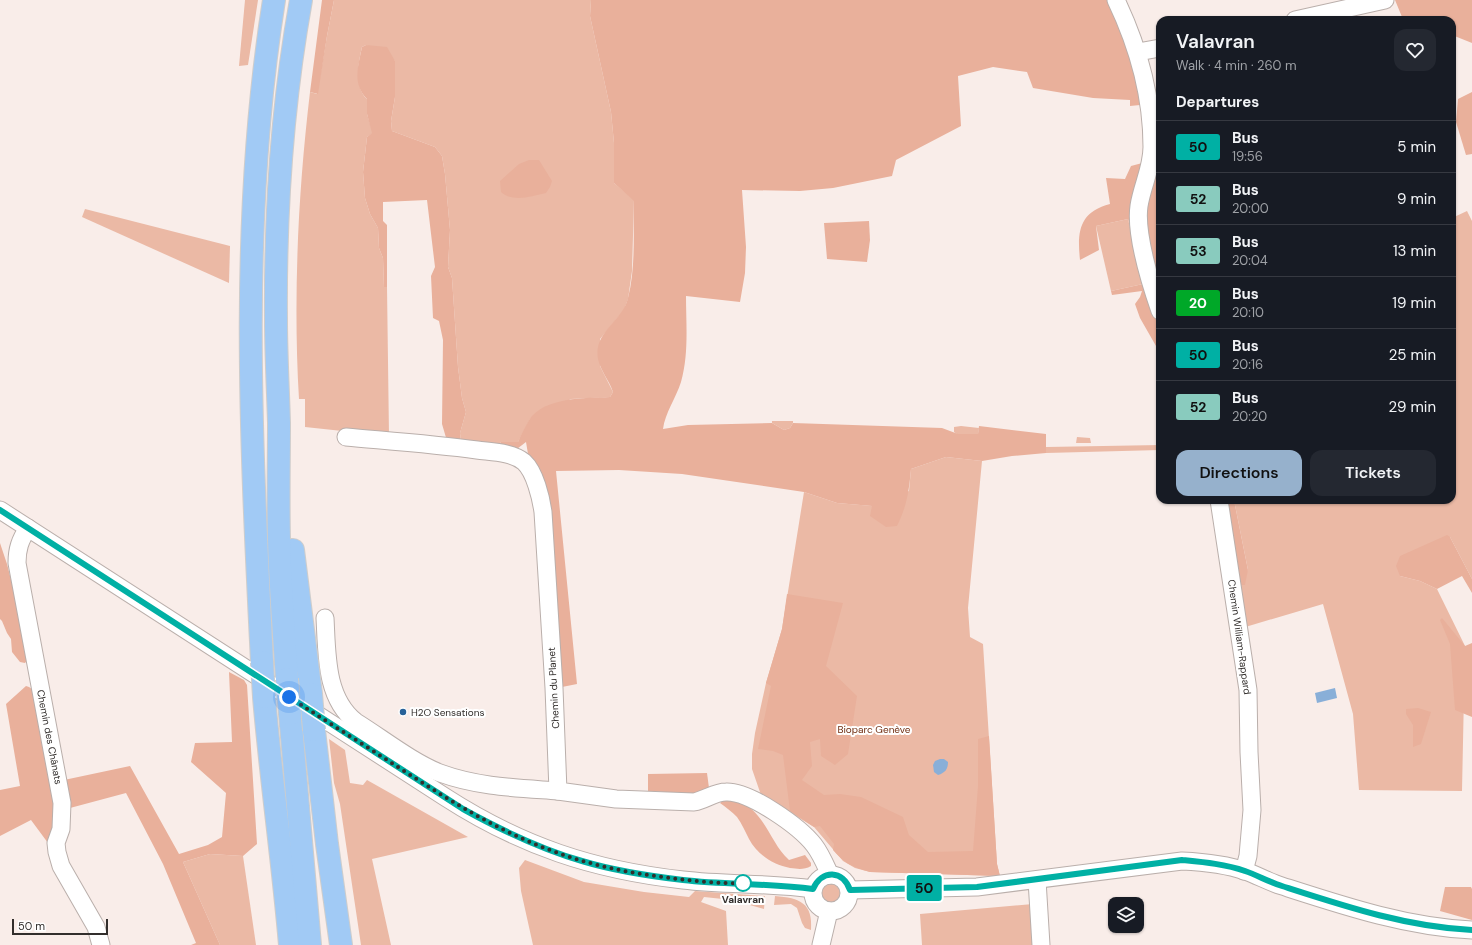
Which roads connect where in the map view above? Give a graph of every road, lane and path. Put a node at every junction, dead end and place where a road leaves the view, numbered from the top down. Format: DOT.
graph roads {
  1 [pos="274,0"];
  2 [pos="301,0"];
  3 [pos="1116,0"];
  4 [pos="1386,0"];
  5 [pos="1313,16"];
  6 [pos="1156,49"];
  7 [pos="1138,52"];
  8 [pos="1156,300"];
  9 [pos="279,422"];
  10 [pos="346,437"];
  11 [pos="1220,504"];
  12 [pos="0,510"];
  13 [pos="28,528"];
  14 [pos="325,618"];
  15 [pos="271,779"];
  16 [pos="558,791"];
  17 [pos="1244,871"];
  18 [pos="830,874"];
  19 [pos="1037,880"];
  20 [pos="813,889"];
  21 [pos="850,890"];
  22 [pos="829,912"];
  23 [pos="1472,930"];
  24 [pos="97,943"];
  25 [pos="279,945"];
  26 [pos="290,945"];
  27 [pos="310,945"];
  28 [pos="341,945"];
  29 [pos="820,945"];
  30 [pos="1041,945"];
  1 -- 15 [label="highway, bridge"];
  2 -- 9 [label="highway"];
  3 -- 7 [label="street"];
  4 -- 5 [label="street"];
  6 -- 7 [label="street"];
  7 -- 8 [label="street"];
  9 -- 27 [label="highway, bridge"];
  9 -- 28 [label="highway, bridge"];
  10 -- 16 [label="street, Chemin du Planet"];
  11 -- 17 [label="street, Chemin William-Rappard"];
  12 -- 13 [label="street"];
  13 -- 20 [label="street"];
  13 -- 24 [label="street, Chemin des Chânats"];
  14 -- 16 [label="street"];
  15 -- 25 [label="highway"];
  15 -- 26 [label="highway"];
  16 -- 18 [label="street"];
  17 -- 19 [label="street"];
  17 -- 23 [label="street"];
  18 -- 20 [label="street"];
  18 -- 21 [label="street"];
  19 -- 21 [label="street"];
  19 -- 30 [label="street"];
  20 -- 22 [label="street"];
  21 -- 22 [label="street"];
  22 -- 29 [label="street"];
}
